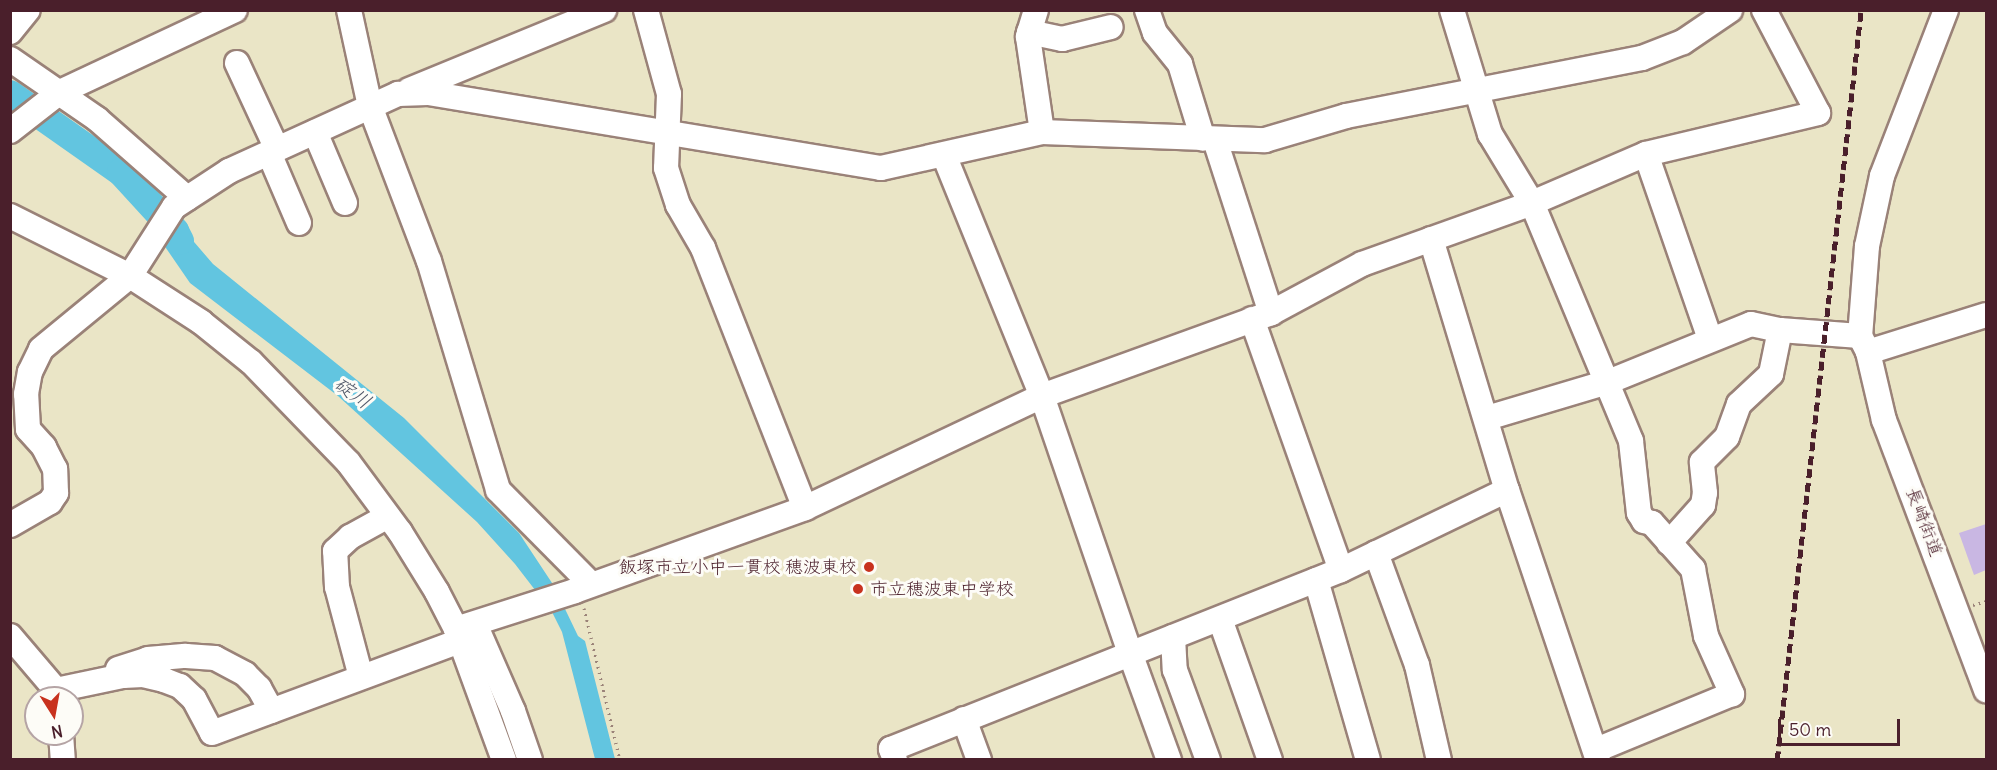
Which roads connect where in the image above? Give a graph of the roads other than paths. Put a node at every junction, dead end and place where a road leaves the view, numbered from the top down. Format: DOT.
graph roads {
  1 [pos="28,10"];
  2 [pos="235,10"];
  3 [pos="349,10"];
  4 [pos="604,10"];
  5 [pos="646,10"];
  6 [pos="1147,10"];
  7 [pos="1452,10"];
  8 [pos="1730,10"];
  9 [pos="1764,10"];
  10 [pos="1946,10"];
  11 [pos="1033,22"];
  12 [pos="1111,27"];
  13 [pos="10,32"];
  14 [pos="10,59"];
  15 [pos="237,63"];
  16 [pos="1477,89"];
  17 [pos="60,92"];
  18 [pos="398,94"];
  19 [pos="370,106"];
  20 [pos="10,131"];
  21 [pos="669,131"];
  22 [pos="315,132"];
  23 [pos="1042,132"];
  24 [pos="1209,140"];
  25 [pos="273,151"];
  26 [pos="1646,154"];
  27 [pos="944,155"];
  28 [pos="181,203"];
  29 [pos="345,203"];
  30 [pos="1532,203"];
  31 [pos="10,216"];
  32 [pos="299,223"];
  33 [pos="1431,239"];
  34 [pos="130,276"];
  35 [pos="1986,315"];
  36 [pos="1262,316"];
  37 [pos="1780,330"];
  38 [pos="1710,339"];
  39 [pos="1864,344"];
  40 [pos="1608,382"];
  41 [pos="1042,396"];
  42 [pos="1487,418"];
  43 [pos="1507,490"];
  44 [pos="805,508"];
  45 [pos="388,516"];
  46 [pos="10,525"];
  47 [pos="1669,543"];
  48 [pos="1376,553"];
  49 [pos="1341,570"];
  50 [pos="1316,580"];
  51 [pos="582,588"];
  52 [pos="1221,619"];
  53 [pos="464,631"];
  54 [pos="10,636"];
  55 [pos="1173,637"];
  56 [pos="1130,653"];
  57 [pos="361,677"];
  58 [pos="50,686"];
  59 [pos="77,686"];
  60 [pos="84,686"];
  61 [pos="1986,690"];
  62 [pos="272,711"];
  63 [pos="964,719"];
  64 [pos="1597,755"];
  65 [pos="504,759"];
  66 [pos="530,759"];
  67 [pos="895,759"];
  68 [pos="979,759"];
  69 [pos="1169,759"];
  70 [pos="1208,759"];
  71 [pos="1270,759"];
  72 [pos="1368,759"];
  73 [pos="1439,759"];
  1 -- 13 [label="street"];
  2 -- 17 [label="street"];
  3 -- 19 [label="street"];
  4 -- 18 [label="street"];
  5 -- 21 [label="street"];
  6 -- 24 [label="street"];
  7 -- 16 [label="street"];
  8 -- 16 [label="street"];
  9 -- 26 [label="street"];
  10 -- 39 [label="street, 長崎街道"];
  11 -- 12 [label="street"];
  11 -- 23 [label="street"];
  14 -- 17 [label="street"];
  15 -- 25 [label="street"];
  16 -- 24 [label="street"];
  16 -- 30 [label="street"];
  17 -- 20 [label="street"];
  17 -- 28 [label="street"];
  18 -- 19 [label="street"];
  18 -- 21 [label="street"];
  19 -- 22 [label="street"];
  19 -- 51 [label="street"];
  21 -- 27 [label="street"];
  21 -- 44 [label="street"];
  22 -- 25 [label="street"];
  22 -- 29 [label="street"];
  23 -- 24 [label="street"];
  23 -- 27 [label="street"];
  24 -- 36 [label="street"];
  25 -- 28 [label="street"];
  25 -- 32 [label="street"];
  26 -- 30 [label="street"];
  26 -- 38 [label="street"];
  27 -- 41 [label="street"];
  28 -- 34 [label="street"];
  30 -- 33 [label="street"];
  30 -- 40 [label="street"];
  31 -- 34 [label="street"];
  33 -- 36 [label="street"];
  33 -- 42 [label="street"];
  34 -- 45 [label="street"];
  34 -- 46 [label="street"];
  35 -- 39 [label="street"];
  36 -- 41 [label="street"];
  36 -- 49 [label="street"];
  37 -- 38 [label="street"];
  37 -- 39 [label="street"];
  37 -- 47 [label="street"];
  38 -- 40 [label="street"];
  39 -- 61 [label="street, 長崎街道"];
  40 -- 42 [label="street"];
  40 -- 47 [label="street"];
  41 -- 44 [label="street"];
  41 -- 56 [label="street"];
  42 -- 43 [label="street"];
  43 -- 48 [label="street"];
  43 -- 64 [label="street"];
  44 -- 51 [label="street"];
  45 -- 53 [label="street"];
  45 -- 57 [label="street"];
  47 -- 64 [label="street"];
  48 -- 49 [label="street"];
  48 -- 73 [label="street"];
  49 -- 50 [label="street"];
  50 -- 52 [label="street"];
  50 -- 72 [label="street"];
  51 -- 53 [label="street"];
  52 -- 55 [label="street"];
  52 -- 71 [label="street"];
  53 -- 57 [label="street"];
  53 -- 65 [label="street"];
  53 -- 66 [label="street"];
  54 -- 58 [label="street"];
  55 -- 56 [label="street"];
  55 -- 70 [label="street"];
  56 -- 63 [label="street"];
  56 -- 69 [label="street"];
  57 -- 62 [label="street"];
  59 -- 62 [label="street"];
  60 -- 62 [label="street"];
  63 -- 67 [label="street"];
  63 -- 68 [label="street"];
}
